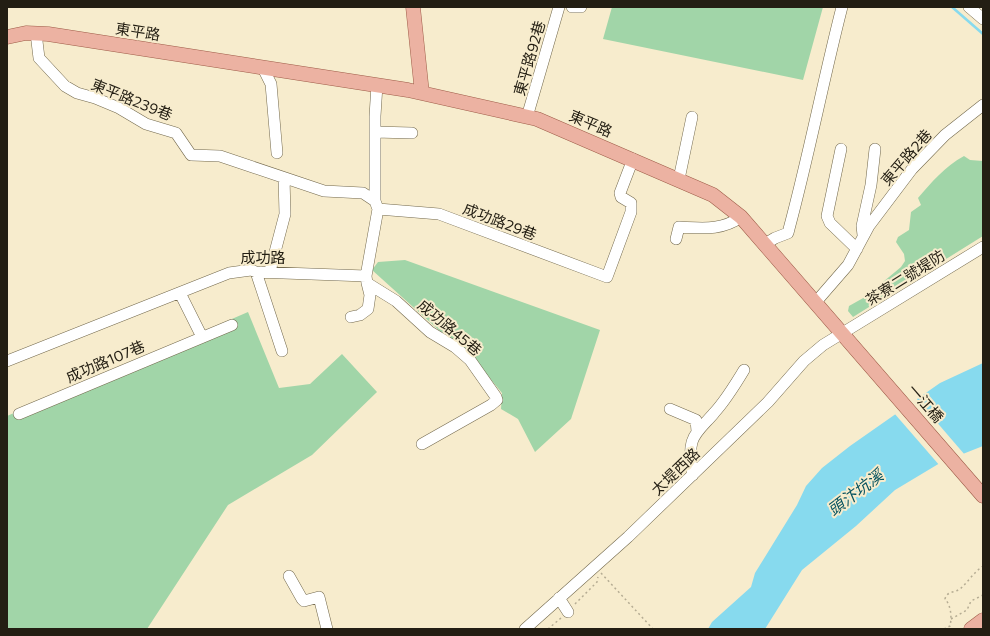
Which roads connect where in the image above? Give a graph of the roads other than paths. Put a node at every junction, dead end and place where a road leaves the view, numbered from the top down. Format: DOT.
graph roads {
  1 [pos="413,7"];
  2 [pos="560,7"];
  3 [pos="572,7"];
  4 [pos="581,7"];
  5 [pos="842,7"];
  6 [pos="969,7"];
  7 [pos="983,19"];
  8 [pos="36,33"];
  9 [pos="7,37"];
  10 [pos="263,68"];
  11 [pos="377,85"];
  12 [pos="422,93"];
  13 [pos="983,105"];
  14 [pos="527,117"];
  15 [pos="692,117"];
  16 [pos="376,132"];
  17 [pos="412,133"];
  18 [pos="270,140"];
  19 [pos="875,148"];
  20 [pos="841,149"];
  21 [pos="277,153"];
  22 [pos="634,159"];
  23 [pos="284,178"];
  24 [pos="679,179"];
  25 [pos="377,205"];
  26 [pos="741,217"];
  27 [pos="863,238"];
  28 [pos="676,239"];
  29 [pos="765,244"];
  30 [pos="983,247"];
  31 [pos="857,249"];
  32 [pos="270,271"];
  33 [pos="256,272"];
  34 [pos="367,279"];
  35 [pos="180,293"];
  36 [pos="815,303"];
  37 [pos="351,317"];
  38 [pos="232,324"];
  39 [pos="842,333"];
  40 [pos="202,337"];
  41 [pos="282,350"];
  42 [pos="7,361"];
  43 [pos="744,370"];
  44 [pos="670,410"];
  45 [pos="20,414"];
  46 [pos="697,431"];
  47 [pos="422,444"];
  48 [pos="693,476"];
  49 [pos="983,496"];
  50 [pos="289,576"];
  51 [pos="559,598"];
  52 [pos="568,612"];
  53 [pos="983,620"];
  54 [pos="327,629"];
  55 [pos="525,629"];
  56 [pos="971,629"];
  1 -- 12 [label="main road"];
  2 -- 14 [label="street, 東平路92巷"];
  3 -- 4 [label="street"];
  5 -- 29 [label="street"];
  6 -- 7 [label="street"];
  8 -- 9 [label="main road, 東平路"];
  8 -- 10 [label="main road, 東平路"];
  8 -- 23 [label="street, 東平路239巷"];
  10 -- 11 [label="main road, 東平路"];
  10 -- 18 [label="street"];
  10 -- 21 [label="street"];
  11 -- 12 [label="main road, 東平路"];
  11 -- 16 [label="street"];
  12 -- 14 [label="main road, 東平路"];
  13 -- 27 [label="street, 東平路2巷"];
  14 -- 22 [label="main road, 東平路"];
  15 -- 24 [label="street"];
  16 -- 17 [label="street"];
  16 -- 25 [label="street"];
  19 -- 27 [label="street, 東平路2巷"];
  20 -- 31 [label="street"];
  22 -- 24 [label="main road, 東平路"];
  22 -- 25 [label="street, 成功路29巷"];
  23 -- 25 [label="street, 東平路239巷"];
  23 -- 32 [label="street"];
  24 -- 26 [label="main road, 東平路"];
  25 -- 34 [label="street"];
  26 -- 28 [label="street"];
  26 -- 29 [label="main road, 東平路"];
  27 -- 31 [label="street, 東平路2巷"];
  29 -- 36 [label="main road, 東平路"];
  30 -- 39 [label="street, 茶寮二號堤防"];
  31 -- 36 [label="street, 東平路2巷"];
  32 -- 33 [label="street, 成功路"];
  32 -- 34 [label="street, 成功路"];
  33 -- 35 [label="street, 成功路"];
  33 -- 41 [label="street"];
  34 -- 37 [label="street"];
  34 -- 47 [label="street, 成功路45巷"];
  35 -- 40 [label="street"];
  35 -- 42 [label="street, 成功路"];
  36 -- 39 [label="main road, 東平路"];
  38 -- 40 [label="street, 成功路107巷"];
  39 -- 48 [label="street, 太堤西路"];
  39 -- 49 [label="main road, 一江橋"];
  40 -- 45 [label="street, 成功路107巷"];
  43 -- 46 [label="street"];
  44 -- 46 [label="street"];
  46 -- 48 [label="street"];
  48 -- 51 [label="street, 太堤西路"];
  50 -- 54 [label="street"];
  51 -- 52 [label="street"];
  51 -- 55 [label="street, 太堤西路"];
  53 -- 56 [label="main road"];
}
